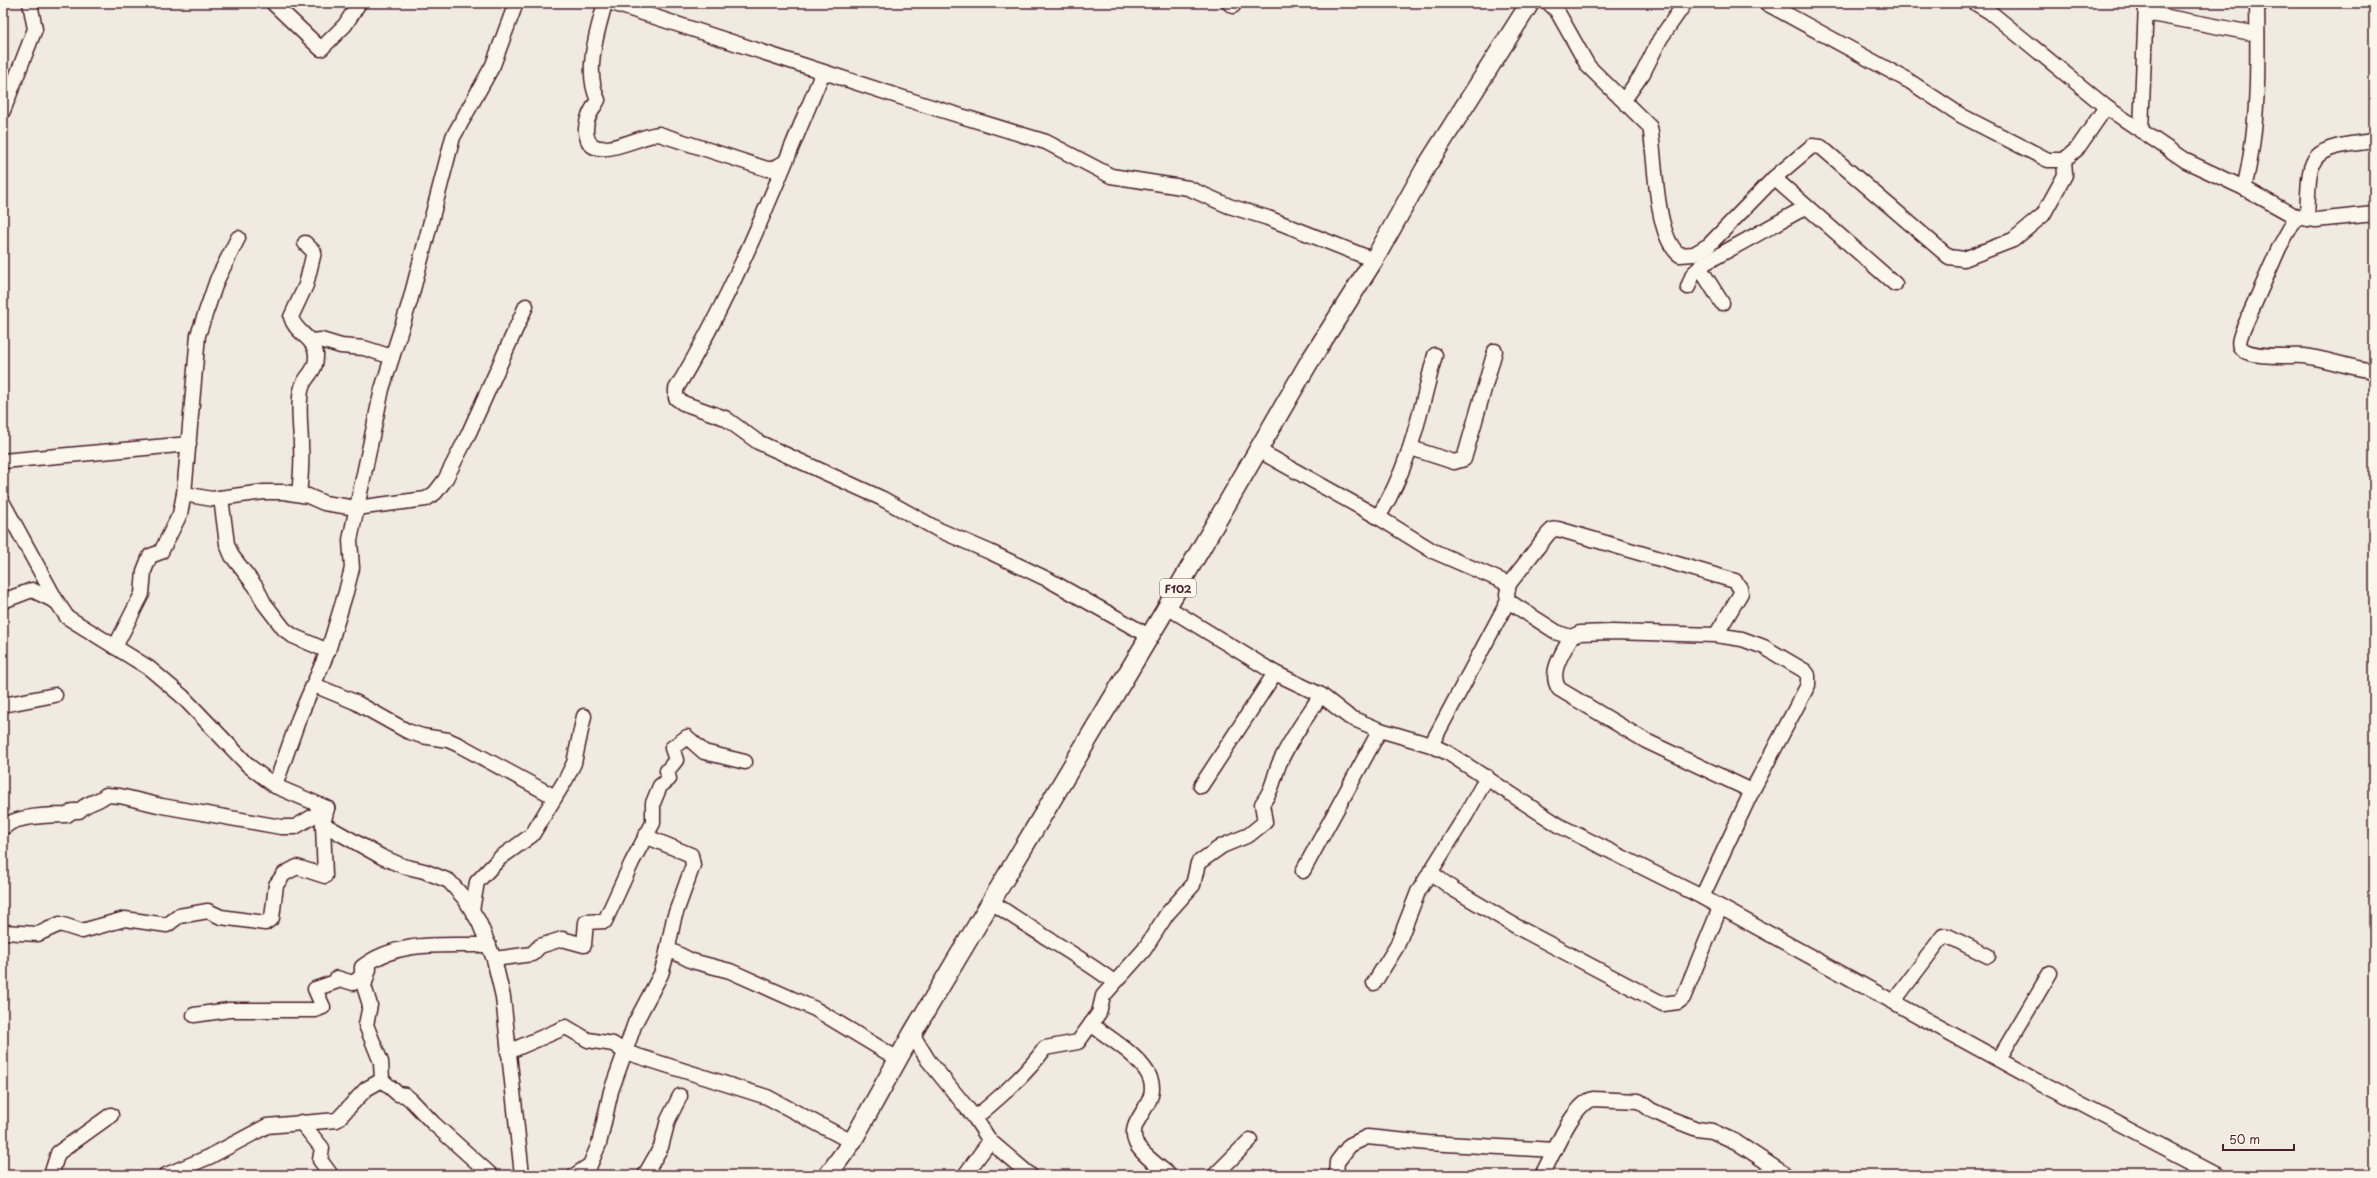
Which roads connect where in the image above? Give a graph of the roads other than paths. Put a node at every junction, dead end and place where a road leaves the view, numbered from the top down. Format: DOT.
graph roads {
  1 [pos="30,3"];
  2 [pos="273,3"];
  3 [pos="359,3"];
  4 [pos="516,3"];
  5 [pos="605,3"];
  6 [pos="612,3"];
  7 [pos="1530,3"];
  8 [pos="1549,3"];
  9 [pos="1685,3"];
  10 [pos="1766,3"];
  11 [pos="1975,3"];
  12 [pos="2256,3"];
  13 [pos="2146,8"];
  14 [pos="2257,34"];
  15 [pos="822,72"];
  16 [pos="1624,100"];
  17 [pos="2106,107"];
  18 [pos="3,110"];
  19 [pos="2141,131"];
  20 [pos="2374,141"];
  21 [pos="2064,160"];
  22 [pos="785,162"];
  23 [pos="1774,178"];
  24 [pos="2244,188"];
  25 [pos="1806,207"];
  26 [pos="2374,214"];
  27 [pos="2302,218"];
  28 [pos="238,238"];
  29 [pos="305,243"];
  30 [pos="1374,260"];
  31 [pos="1700,268"];
  32 [pos="1895,284"];
  33 [pos="1688,287"];
  34 [pos="1722,303"];
  35 [pos="526,306"];
  36 [pos="311,341"];
  37 [pos="341,346"];
  38 [pos="1495,351"];
  39 [pos="316,355"];
  40 [pos="1435,356"];
  41 [pos="392,357"];
  42 [pos="2374,371"];
  43 [pos="189,444"];
  44 [pos="1411,448"];
  45 [pos="1258,450"];
  46 [pos="3,461"];
  47 [pos="184,494"];
  48 [pos="299,494"];
  49 [pos="221,498"];
  50 [pos="3,503"];
  51 [pos="356,508"];
  52 [pos="1378,517"];
  53 [pos="1509,584"];
  54 [pos="3,601"];
  55 [pos="1508,601"];
  56 [pos="57,602"];
  57 [pos="1167,607"];
  58 [pos="1716,635"];
  59 [pos="1149,636"];
  60 [pos="1571,637"];
  61 [pos="115,647"];
  62 [pos="328,650"];
  63 [pos="1275,673"];
  64 [pos="314,685"];
  65 [pos="55,695"];
  66 [pos="1321,696"];
  67 [pos="3,705"];
  68 [pos="584,716"];
  69 [pos="1380,730"];
  70 [pos="1431,745"];
  71 [pos="745,762"];
  72 [pos="1488,777"];
  73 [pos="275,786"];
  74 [pos="1201,786"];
  75 [pos="1752,791"];
  76 [pos="555,797"];
  77 [pos="327,808"];
  78 [pos="3,824"];
  79 [pos="323,824"];
  80 [pos="645,836"];
  81 [pos="1303,871"];
  82 [pos="1430,872"];
  83 [pos="1702,897"];
  84 [pos="992,902"];
  85 [pos="1720,908"];
  86 [pos="472,910"];
  87 [pos="3,932"];
  88 [pos="489,945"];
  89 [pos="668,949"];
  90 [pos="1988,956"];
  91 [pos="372,959"];
  92 [pos="494,959"];
  93 [pos="2050,972"];
  94 [pos="1114,982"];
  95 [pos="1374,983"];
  96 [pos="1894,1001"];
  97 [pos="194,1015"];
  98 [pos="1091,1024"];
  99 [pos="912,1034"];
  100 [pos="508,1052"];
  101 [pos="625,1052"];
  102 [pos="898,1059"];
  103 [pos="1999,1059"];
  104 [pos="382,1080"];
  105 [pos="680,1096"];
  106 [pos="111,1115"];
  107 [pos="975,1118"];
  108 [pos="301,1122"];
  109 [pos="1250,1140"];
  110 [pos="990,1141"];
  111 [pos="852,1142"];
  112 [pos="1555,1150"];
  113 [pos="51,1175"];
  114 [pos="166,1175"];
  115 [pos="331,1175"];
  116 [pos="491,1175"];
  117 [pos="522,1175"];
  118 [pos="575,1175"];
  119 [pos="646,1175"];
  120 [pos="828,1175"];
  121 [pos="965,1175"];
  122 [pos="1030,1175"];
  123 [pos="1169,1175"];
  124 [pos="1215,1175"];
  125 [pos="1336,1175"];
  126 [pos="1542,1175"];
  127 [pos="1786,1175"];
  128 [pos="2218,1175"];
  1 -- 18 [label="street"];
  2 -- 3 [label="street"];
  4 -- 41 [label="street"];
  5 -- 22 [label="street"];
  6 -- 15 [label="street"];
  7 -- 30 [label="main road, F102"];
  8 -- 16 [label="street"];
  9 -- 16 [label="street"];
  10 -- 21 [label="street"];
  11 -- 17 [label="street"];
  12 -- 14 [label="street"];
  13 -- 14 [label="street"];
  13 -- 19 [label="street"];
  14 -- 24 [label="street"];
  15 -- 22 [label="street"];
  15 -- 30 [label="street"];
  16 -- 23 [label="street"];
  17 -- 19 [label="street"];
  17 -- 21 [label="street"];
  19 -- 24 [label="street"];
  20 -- 27 [label="street"];
  21 -- 23 [label="street"];
  22 -- 59 [label="street"];
  23 -- 25 [label="street"];
  24 -- 27 [label="street"];
  25 -- 31 [label="street"];
  25 -- 32 [label="street"];
  26 -- 27 [label="street"];
  27 -- 42 [label="street"];
  28 -- 43 [label="street"];
  29 -- 36 [label="street"];
  30 -- 45 [label="main road, F102"];
  31 -- 33 [label="street"];
  31 -- 34 [label="street"];
  35 -- 51 [label="street"];
  36 -- 37 [label="street"];
  36 -- 39 [label="street"];
  37 -- 39 [label="street"];
  37 -- 41 [label="street"];
  38 -- 44 [label="street"];
  39 -- 48 [label="street"];
  40 -- 44 [label="street"];
  41 -- 51 [label="street"];
  43 -- 46 [label="street"];
  43 -- 47 [label="street"];
  44 -- 52 [label="street"];
  45 -- 52 [label="street"];
  45 -- 57 [label="main road, F102"];
  47 -- 49 [label="street"];
  47 -- 61 [label="street"];
  48 -- 49 [label="street"];
  48 -- 51 [label="street"];
  49 -- 62 [label="street"];
  50 -- 56 [label="street"];
  51 -- 62 [label="street"];
  52 -- 53 [label="street"];
  53 -- 55 [label="street"];
  53 -- 58 [label="street"];
  54 -- 56 [label="street"];
  55 -- 60 [label="street"];
  55 -- 70 [label="street"];
  56 -- 61 [label="street"];
  57 -- 59 [label="main road, F102"];
  57 -- 63 [label="street"];
  58 -- 60 [label="street"];
  58 -- 75 [label="street"];
  59 -- 84 [label="main road, F102"];
  60 -- 75 [label="street"];
  61 -- 73 [label="street"];
  62 -- 64 [label="street"];
  63 -- 66 [label="street"];
  63 -- 74 [label="street"];
  64 -- 73 [label="street"];
  64 -- 76 [label="street"];
  65 -- 67 [label="street"];
  66 -- 69 [label="street"];
  66 -- 94 [label="street"];
  68 -- 76 [label="street"];
  69 -- 70 [label="street"];
  69 -- 81 [label="street"];
  70 -- 72 [label="street"];
  71 -- 80 [label="street"];
  72 -- 82 [label="street"];
  72 -- 83 [label="street"];
  73 -- 77 [label="street"];
  75 -- 83 [label="street"];
  76 -- 86 [label="street"];
  77 -- 78 [label="street"];
  77 -- 79 [label="street"];
  79 -- 86 [label="street"];
  79 -- 87 [label="street"];
  80 -- 89 [label="street"];
  80 -- 92 [label="street"];
  82 -- 85 [label="street"];
  82 -- 95 [label="street"];
  83 -- 85 [label="street"];
  84 -- 94 [label="street"];
  84 -- 99 [label="main road, F102"];
  85 -- 96 [label="street"];
  86 -- 88 [label="street"];
  88 -- 91 [label="street"];
  88 -- 92 [label="street"];
  89 -- 101 [label="street"];
  89 -- 102 [label="street"];
  90 -- 96 [label="street"];
  91 -- 97 [label="street"];
  91 -- 104 [label="street"];
  92 -- 100 [label="street"];
  93 -- 103 [label="street"];
  94 -- 98 [label="street"];
  96 -- 103 [label="street"];
  98 -- 107 [label="street"];
  98 -- 123 [label="street"];
  99 -- 102 [label="main road, F102"];
  99 -- 107 [label="street"];
  100 -- 101 [label="street"];
  100 -- 117 [label="street"];
  101 -- 111 [label="street"];
  101 -- 118 [label="street"];
  102 -- 111 [label="main road, F102"];
  103 -- 128 [label="street"];
  104 -- 108 [label="street"];
  104 -- 116 [label="street"];
  105 -- 119 [label="street"];
  106 -- 113 [label="street"];
  107 -- 110 [label="street"];
  108 -- 114 [label="street"];
  108 -- 115 [label="street"];
  109 -- 124 [label="street"];
  110 -- 121 [label="street"];
  110 -- 122 [label="street"];
  111 -- 120 [label="main road, F102"];
  112 -- 125 [label="street"];
  112 -- 126 [label="street"];
  112 -- 127 [label="street"];
}
